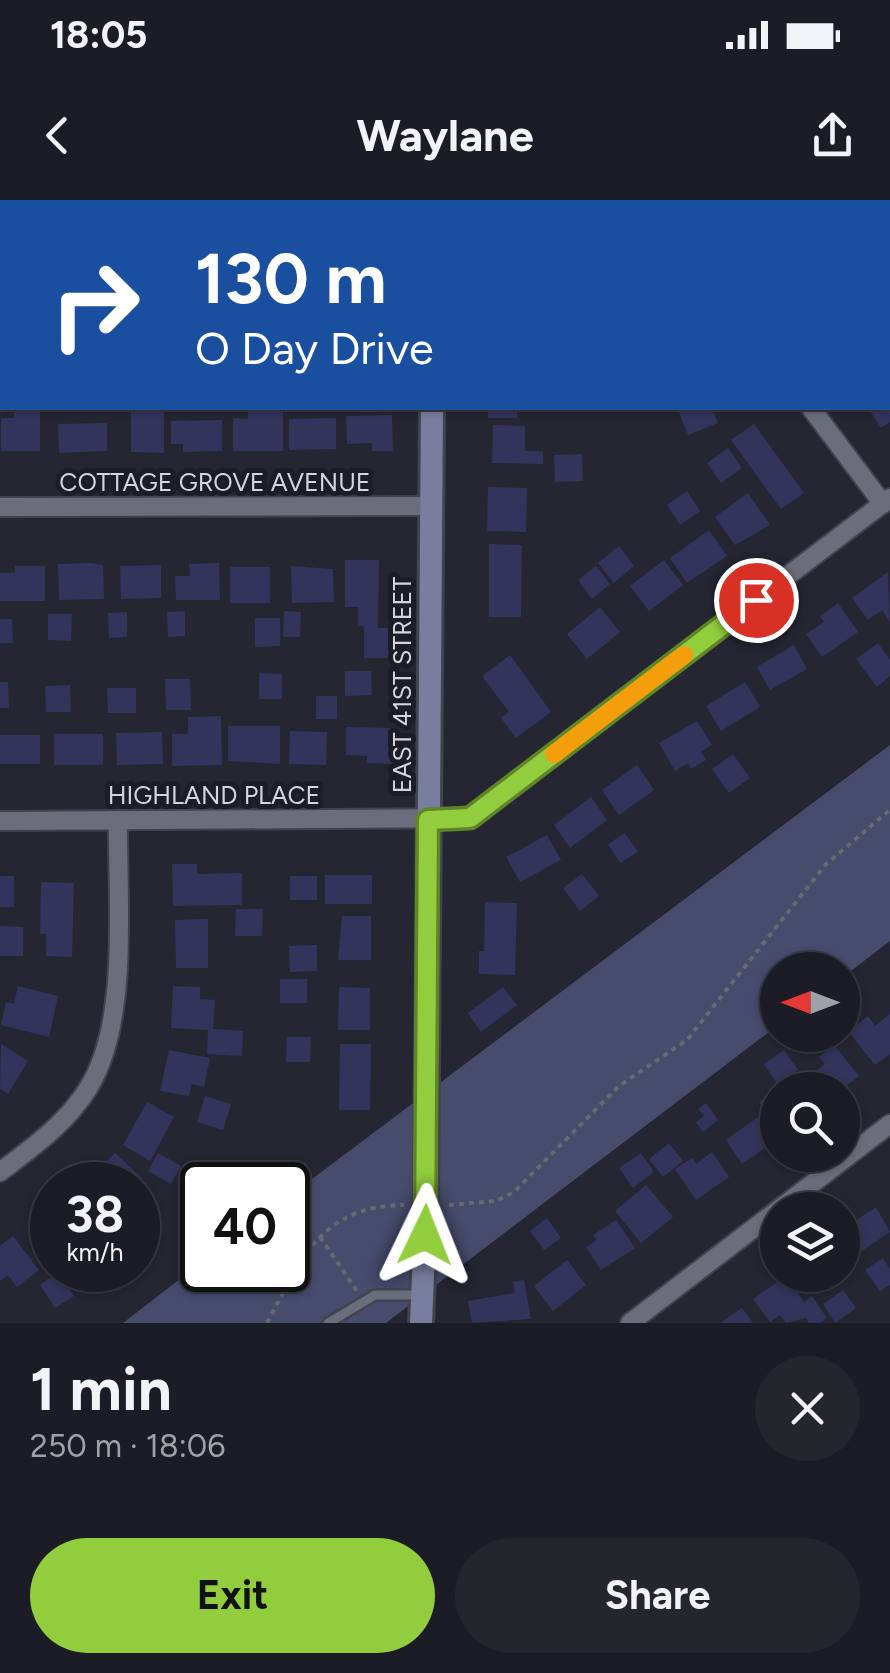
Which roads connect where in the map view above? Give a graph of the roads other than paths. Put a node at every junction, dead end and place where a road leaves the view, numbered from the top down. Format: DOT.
graph roads {
  1 [pos="432,410"];
  2 [pos="813,410"];
  3 [pos="887,501"];
  4 [pos="430,506"];
  5 [pos="0,507"];
  6 [pos="0,820"];
  7 [pos="118,820"];
  8 [pos="428,820"];
  9 [pos="890,1124"];
  10 [pos="0,1172"];
  11 [pos="422,1295"];
  12 [pos="328,1323"];
  13 [pos="421,1323"];
  14 [pos="630,1323"];
  1 -- 4 [label="street, EAST 41ST STREET"];
  2 -- 3 [label="street"];
  3 -- 8 [label="street, HIGHLAND PLACE"];
  4 -- 5 [label="street, COTTAGE GROVE AVENUE"];
  4 -- 8 [label="street, EAST 41ST STREET"];
  6 -- 7 [label="street, HIGHLAND PLACE"];
  7 -- 8 [label="street, HIGHLAND PLACE"];
  7 -- 10 [label="street"];
  8 -- 11 [label="street, EAST 41ST STREET"];
  9 -- 14 [label="street"];
  11 -- 12 [label="lane"];
  11 -- 13 [label="street, EAST 41ST STREET"];
}
